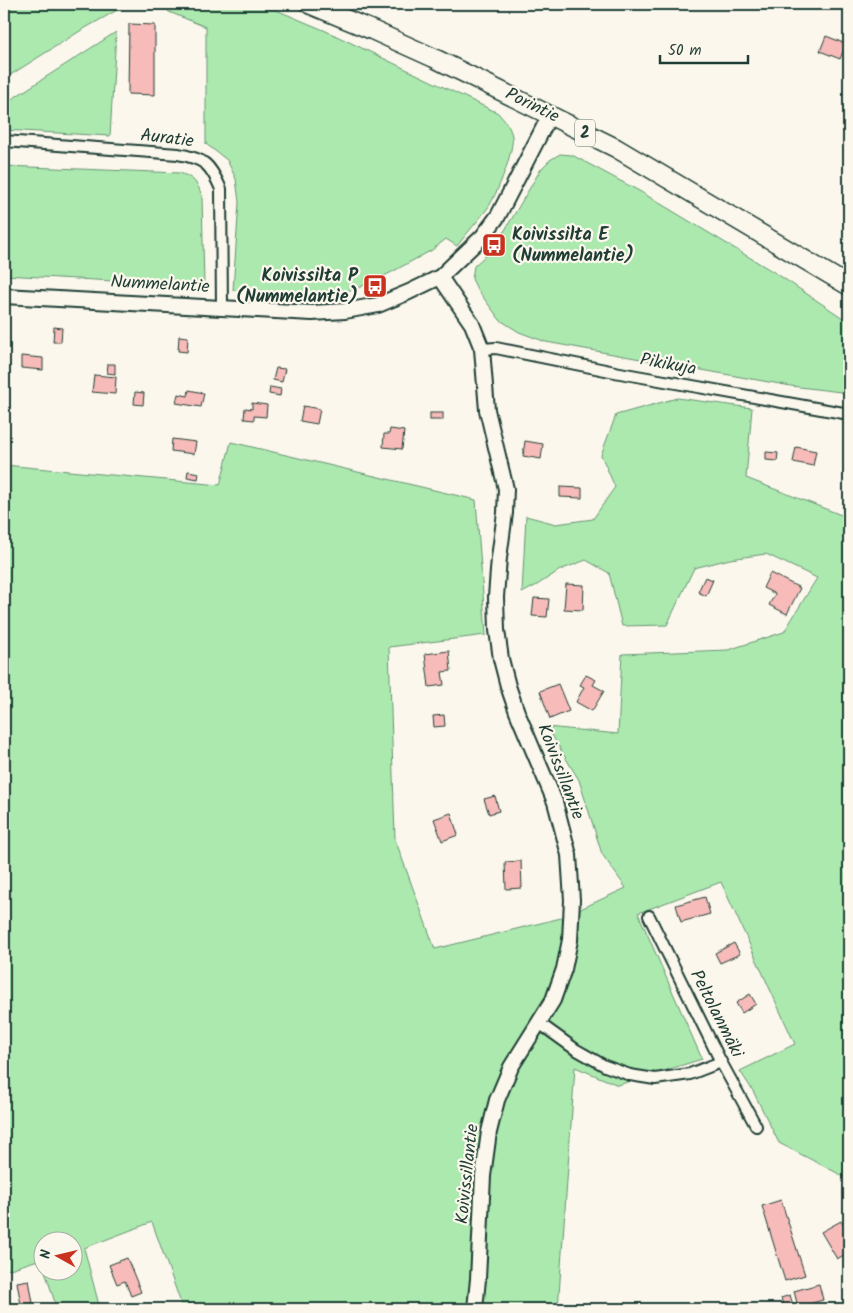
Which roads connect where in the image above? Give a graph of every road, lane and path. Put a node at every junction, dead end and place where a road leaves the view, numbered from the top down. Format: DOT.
graph roads {
  1 [pos="308,4"];
  2 [pos="550,115"];
  3 [pos="4,141"];
  4 [pos="440,277"];
  5 [pos="849,286"];
  6 [pos="4,296"];
  7 [pos="222,307"];
  8 [pos="482,349"];
  9 [pos="849,414"];
  10 [pos="649,916"];
  11 [pos="539,1023"];
  12 [pos="721,1062"];
  13 [pos="756,1126"];
  14 [pos="475,1309"];
  1 -- 2 [label="highway, Porintie / 2"];
  2 -- 4 [label="street, Nummelantie"];
  2 -- 5 [label="highway, Porintie / 2"];
  3 -- 7 [label="street, Auratie"];
  4 -- 7 [label="street, Nummelantie"];
  4 -- 8 [label="street, Koivissillantie"];
  6 -- 7 [label="street, Nummelantie"];
  8 -- 9 [label="street, Pikikuja"];
  8 -- 11 [label="street, Koivissillantie"];
  10 -- 12 [label="street, Peltolanmäki"];
  11 -- 12 [label="street"];
  11 -- 14 [label="street, Koivissillantie"];
  12 -- 13 [label="street, Peltolanmäki"];
}
